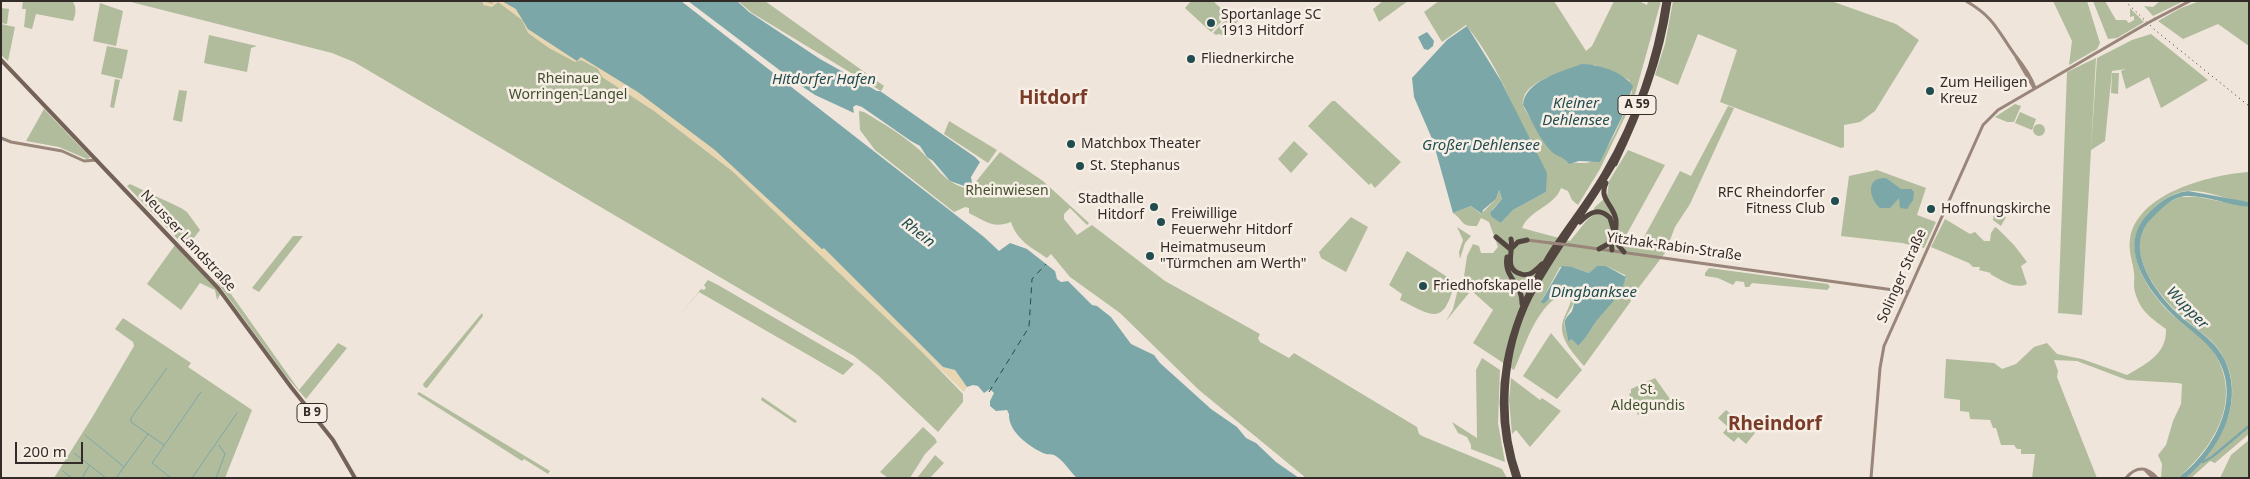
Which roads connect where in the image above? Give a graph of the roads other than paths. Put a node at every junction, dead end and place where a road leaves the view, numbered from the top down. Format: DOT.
graph roads {
  1 [pos="1665,1"];
  2 [pos="1669,1"];
  3 [pos="1966,1"];
  4 [pos="2190,1"];
  5 [pos="1,60"];
  6 [pos="2035,88"];
  7 [pos="1,138"];
  8 [pos="98,160"];
  9 [pos="1615,162"];
  10 [pos="1573,230"];
  11 [pos="1496,237"];
  12 [pos="1511,238"];
  13 [pos="1527,240"];
  14 [pos="1612,240"];
  15 [pos="1510,248"];
  16 [pos="1599,249"];
  17 [pos="1612,250"];
  18 [pos="1624,252"];
  19 [pos="1549,256"];
  20 [pos="1908,292"];
  21 [pos="1522,307"];
  22 [pos="1508,360"];
  23 [pos="1505,376"];
  24 [pos="2155,477"];
  25 [pos="355,478"];
  26 [pos="1515,478"];
  27 [pos="1519,478"];
  28 [pos="1872,478"];
  29 [pos="2126,478"];
  1 -- 19 [label="highway, A 59"];
  2 -- 9 [label="highway, A 59"];
  3 -- 6 [label="main road"];
  4 -- 6 [label="main road, Solinger Straße, bridge"];
  5 -- 8 [label="main road, Neusser Landstraße / B 9"];
  6 -- 20 [label="main road, Solinger Straße"];
  7 -- 8 [label="main road"];
  8 -- 25 [label="main road, Neusser Landstraße / B 9"];
  9 -- 10 [label="highway, A 59"];
  9 -- 14 [label="highway"];
  10 -- 14 [label="highway"];
  10 -- 22 [label="highway, A 59"];
  11 -- 15 [label="highway"];
  12 -- 13 [label="main road, Yitzhak-Rabin-Straße"];
  12 -- 15 [label="highway"];
  13 -- 15 [label="highway"];
  13 -- 16 [label="main road, Yitzhak-Rabin-Straße, bridge"];
  14 -- 16 [label="highway"];
  14 -- 17 [label="highway"];
  14 -- 18 [label="highway"];
  15 -- 19 [label="highway"];
  15 -- 21 [label="highway"];
  16 -- 17 [label="main road, Yitzhak-Rabin-Straße"];
  17 -- 18 [label="main road, Yitzhak-Rabin-Straße"];
  18 -- 20 [label="main road, Yitzhak-Rabin-Straße"];
  19 -- 21 [label="highway, A 59"];
  20 -- 28 [label="main road, Solinger Straße"];
  21 -- 22 [label="highway, A 59"];
  22 -- 23 [label="highway, A 59"];
  23 -- 26 [label="highway, A 59"];
  23 -- 27 [label="highway, A 59"];
  24 -- 29 [label="main road"];
}
